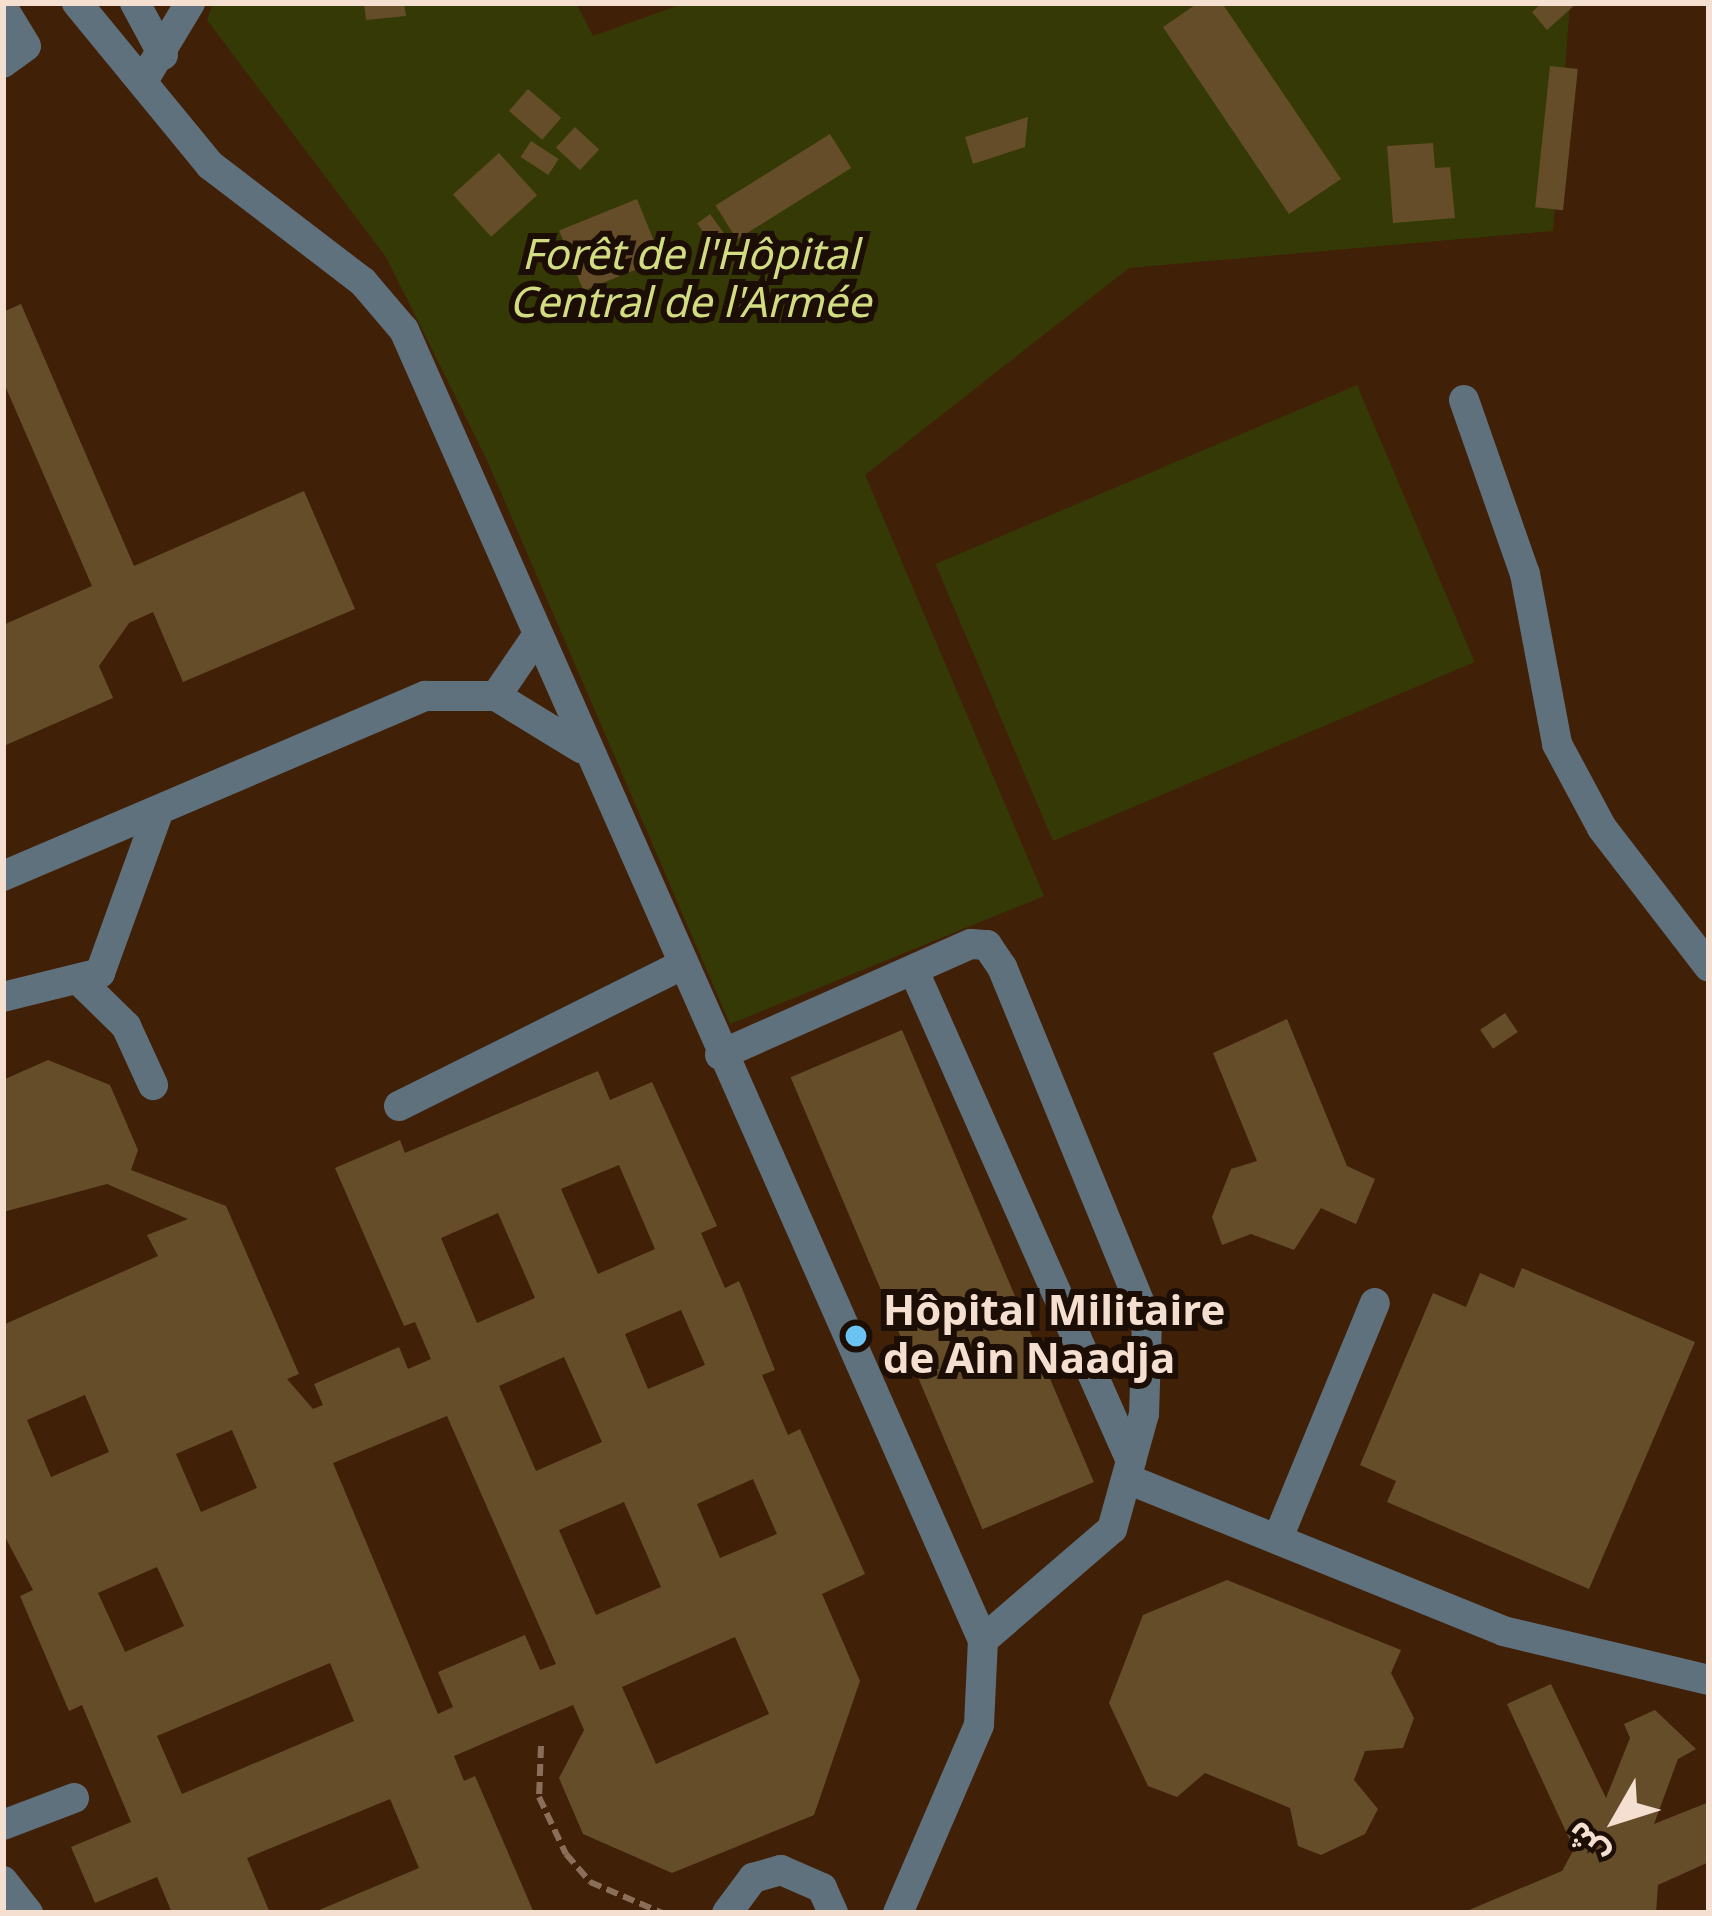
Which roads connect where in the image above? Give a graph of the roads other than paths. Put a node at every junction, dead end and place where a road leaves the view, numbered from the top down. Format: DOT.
graph roads {
  1 [pos="77,3"];
  2 [pos="135,3"];
  3 [pos="190,3"];
  4 [pos="3,8"];
  5 [pos="163,55"];
  6 [pos="3,63"];
  7 [pos="143,81"];
  8 [pos="1464,400"];
  9 [pos="537,636"];
  10 [pos="496,696"];
  11 [pos="590,757"];
  12 [pos="159,810"];
  13 [pos="3,876"];
  14 [pos="682,965"];
  15 [pos="1709,967"];
  16 [pos="914,970"];
  17 [pos="83,984"];
  18 [pos="3,997"];
  19 [pos="720,1055"];
  20 [pos="153,1085"];
  21 [pos="399,1106"];
  22 [pos="1375,1303"];
  23 [pos="1130,1470"];
  24 [pos="1278,1538"];
  25 [pos="983,1640"];
  26 [pos="1709,1680"];
  27 [pos="74,1798"];
  28 [pos="3,1825"];
  29 [pos="3,1881"];
  30 [pos="28,1913"];
  31 [pos="727,1913"];
  32 [pos="833,1913"];
  33 [pos="898,1913"];
  1 -- 7 [label="lane"];
  2 -- 5 [label="lane"];
  3 -- 5 [label="lane"];
  4 -- 6 [label="lane"];
  5 -- 7 [label="lane"];
  7 -- 9 [label="lane"];
  8 -- 15 [label="lane"];
  9 -- 10 [label="lane"];
  9 -- 11 [label="lane"];
  10 -- 11 [label="lane"];
  10 -- 12 [label="lane"];
  11 -- 14 [label="lane"];
  12 -- 13 [label="lane"];
  12 -- 17 [label="lane"];
  14 -- 19 [label="lane"];
  14 -- 21 [label="lane"];
  16 -- 19 [label="lane"];
  16 -- 23 [label="lane"];
  16 -- 23 [label="lane"];
  17 -- 18 [label="lane"];
  17 -- 20 [label="lane"];
  19 -- 25 [label="lane"];
  22 -- 24 [label="lane"];
  23 -- 24 [label="lane"];
  23 -- 25 [label="lane"];
  24 -- 26 [label="lane"];
  25 -- 33 [label="lane"];
  27 -- 28 [label="lane"];
  29 -- 30 [label="lane"];
  31 -- 32 [label="lane"];
}
